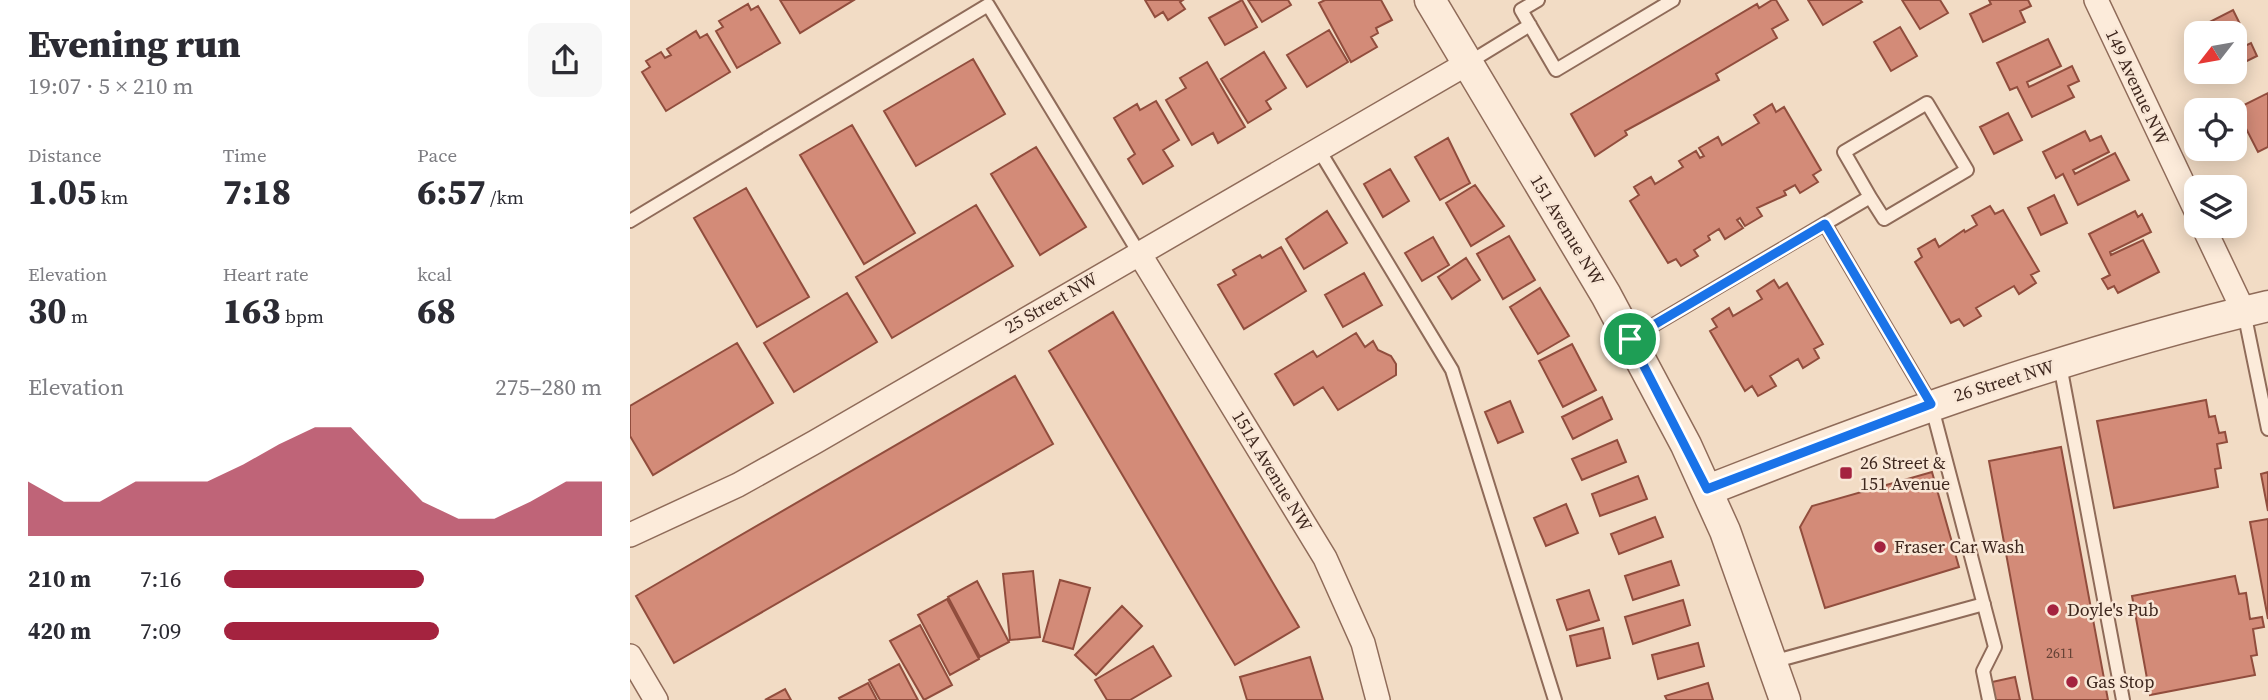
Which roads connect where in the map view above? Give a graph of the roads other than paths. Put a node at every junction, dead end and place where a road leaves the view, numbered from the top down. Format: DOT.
graph roads {
  1 [pos="1430,0"];
  2 [pos="1538,0"];
  3 [pos="1672,0"];
  4 [pos="2096,0"];
  5 [pos="1530,25"];
  6 [pos="1468,63"];
  7 [pos="1319,150"];
  8 [pos="2184,186"];
  9 [pos="1870,197"];
  10 [pos="630,221"];
  11 [pos="1825,224"];
  12 [pos="2211,238"];
  13 [pos="1139,253"];
  14 [pos="2256,309"];
  15 [pos="1630,339"];
  16 [pos="2060,364"];
  17 [pos="1931,404"];
  18 [pos="2268,429"];
  19 [pos="1707,489"];
  20 [pos="630,535"];
  21 [pos="1984,604"];
  22 [pos="630,656"];
  23 [pos="1772,662"];
  24 [pos="656,700"];
  25 [pos="1378,700"];
  26 [pos="1555,700"];
  27 [pos="1785,700"];
  28 [pos="1989,700"];
  29 [pos="2123,700"];
  1 -- 6 [label="street, 151 Avenue NW"];
  2 -- 5 [label="lane"];
  3 -- 5 [label="lane"];
  4 -- 8 [label="street, 149 Avenue NW"];
  5 -- 6 [label="lane"];
  6 -- 7 [label="street, 25 Street NW"];
  6 -- 15 [label="street, 151 Avenue NW"];
  7 -- 13 [label="street, 25 Street NW"];
  7 -- 26 [label="lane"];
  9 -- 9 [label="lane"];
  9 -- 11 [label="lane"];
  10 -- 13 [label="lane"];
  11 -- 15 [label="lane"];
  11 -- 17 [label="lane"];
  12 -- 14 [label="street"];
  13 -- 20 [label="street, 25 Street NW"];
  13 -- 25 [label="street, 151A Avenue NW"];
  14 -- 16 [label="street, 26 Street NW"];
  14 -- 18 [label="lane"];
  15 -- 19 [label="street, 151 Avenue NW"];
  16 -- 17 [label="street, 26 Street NW"];
  16 -- 29 [label="lane"];
  17 -- 19 [label="street, 26 Street NW"];
  17 -- 21 [label="lane"];
  19 -- 23 [label="street, 151 Avenue NW"];
  21 -- 23 [label="lane"];
  21 -- 28 [label="lane"];
  22 -- 24 [label="street"];
  23 -- 27 [label="street, 151 Avenue NW"];
}
